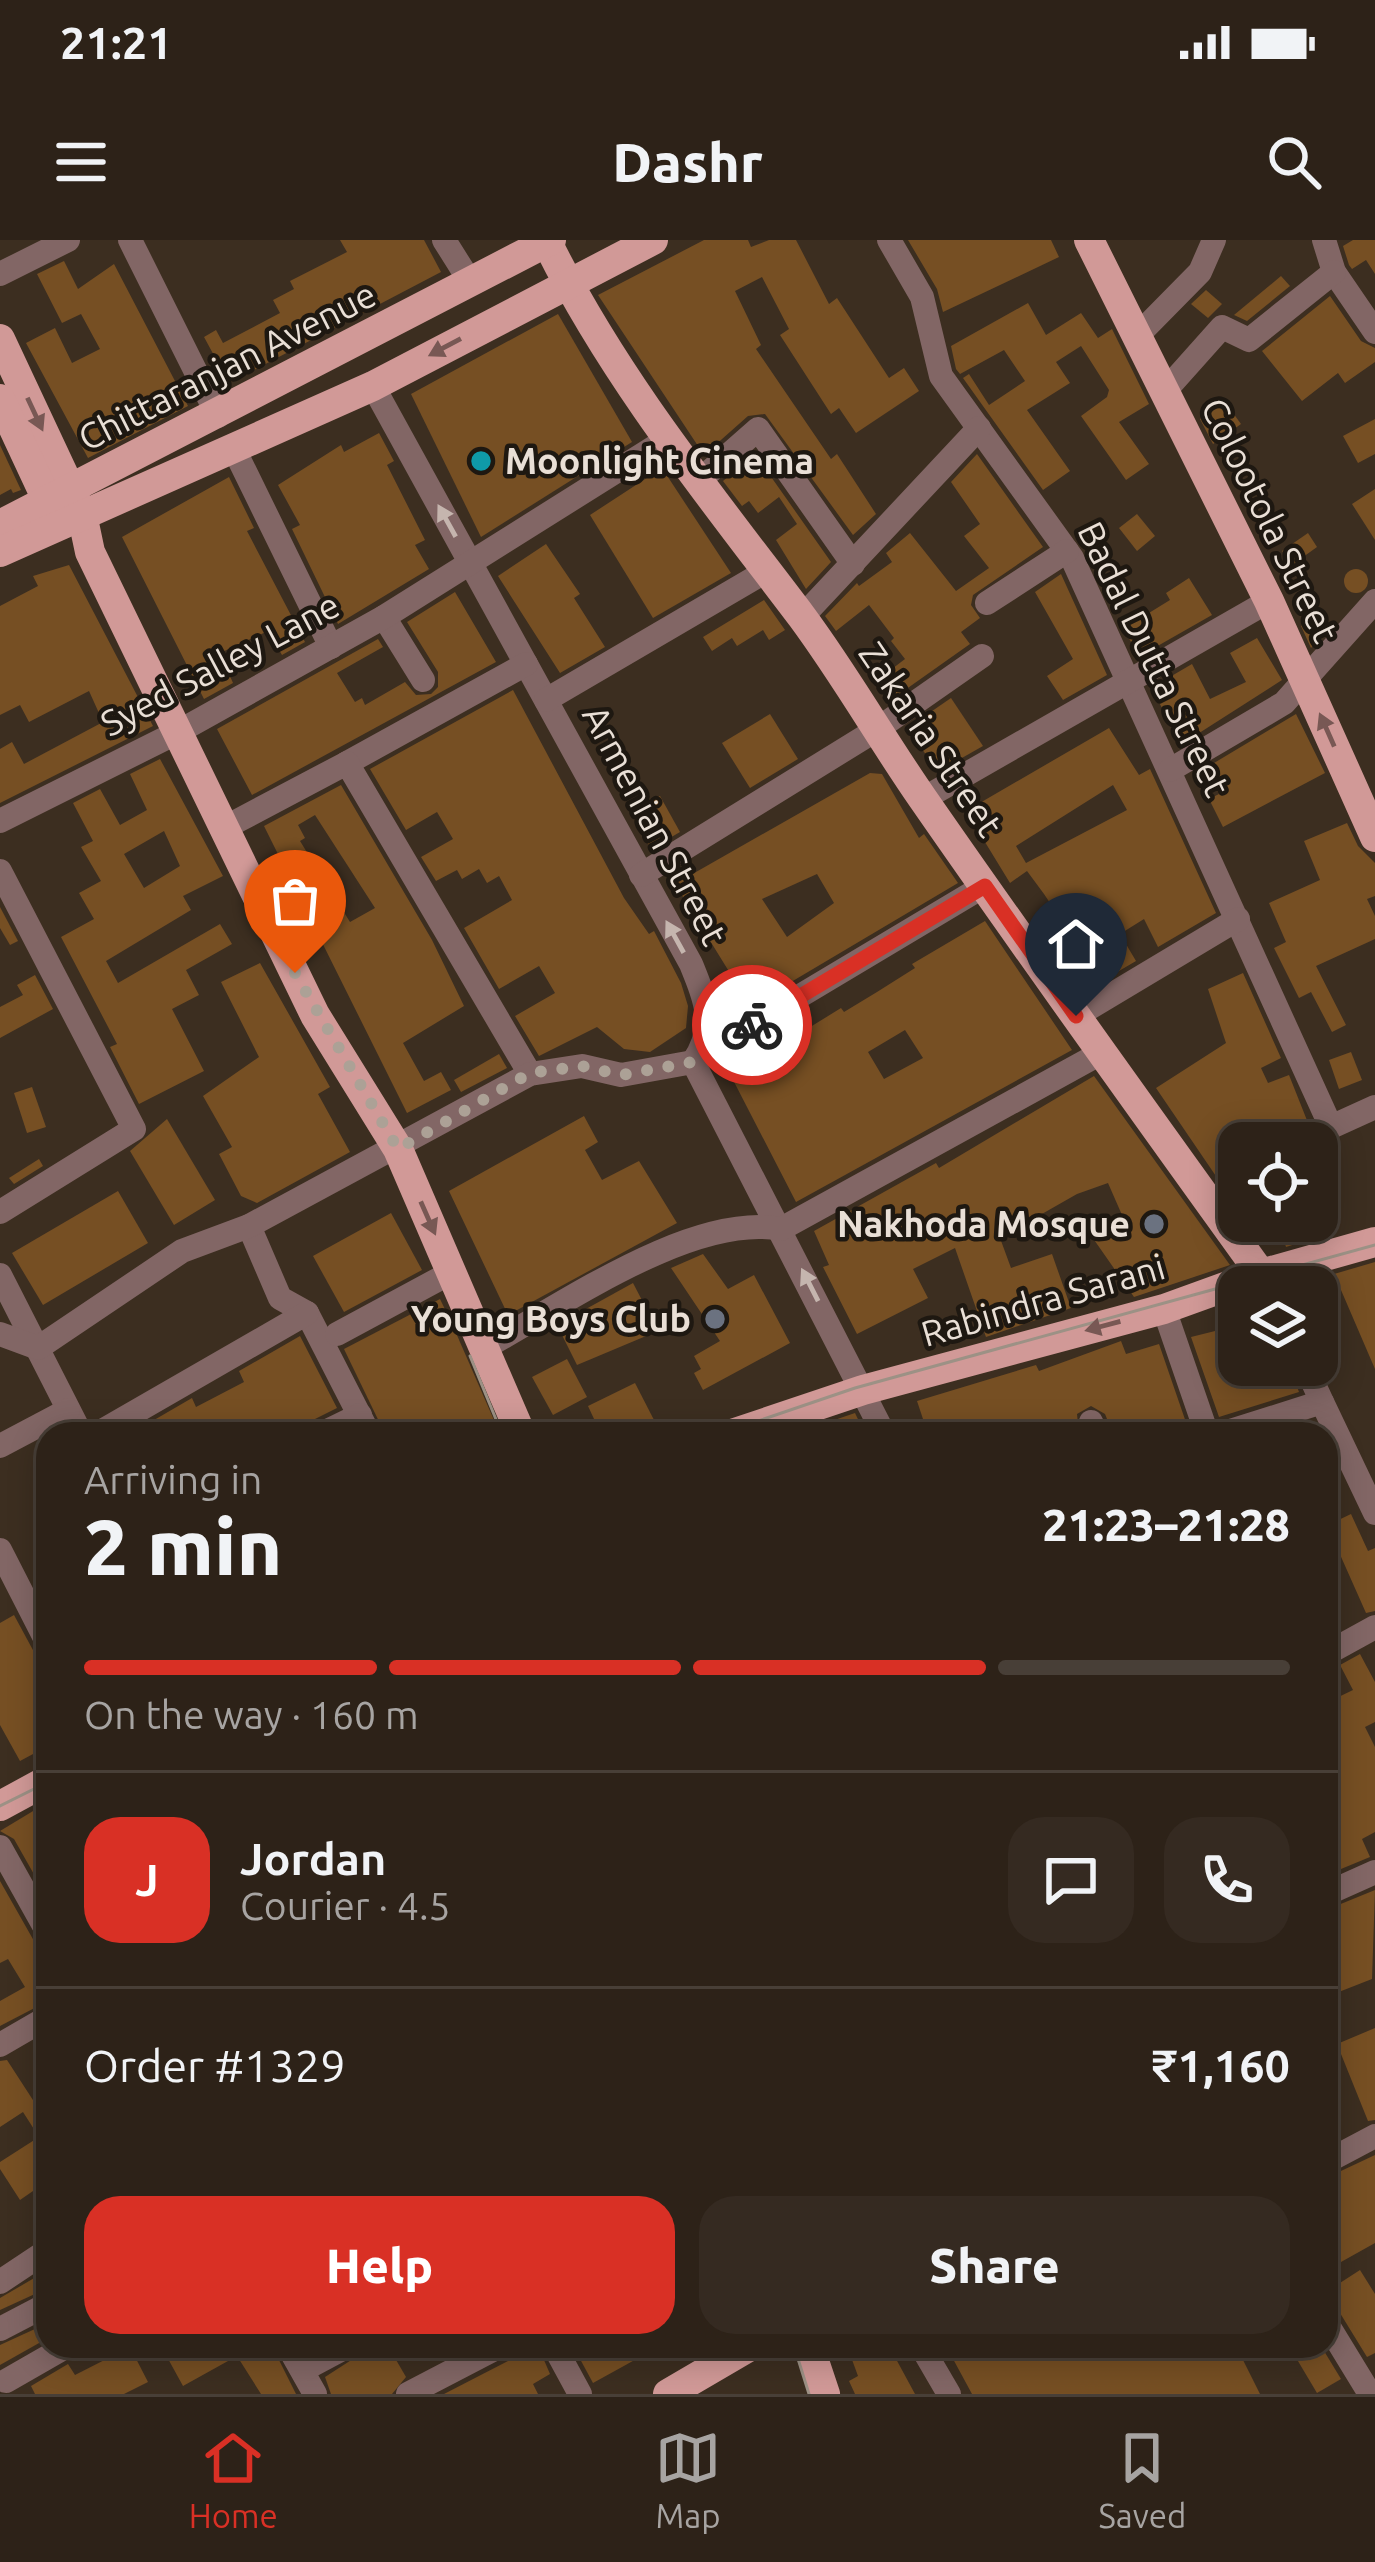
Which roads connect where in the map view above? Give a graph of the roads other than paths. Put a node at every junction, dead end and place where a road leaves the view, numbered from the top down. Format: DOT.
graph roads {
  1 [pos="68,240"];
  2 [pos="130,240"];
  3 [pos="444,240"];
  4 [pos="652,240"];
  5 [pos="889,240"];
  6 [pos="1089,240"];
  7 [pos="1214,240"];
  8 [pos="1324,240"];
  9 [pos="536,244"];
  10 [pos="1334,272"];
  11 [pos="0,274"];
  12 [pos="471,283"];
  13 [pos="557,287"];
  14 [pos="1375,332"];
  15 [pos="1137,336"];
  16 [pos="0,339"];
  17 [pos="373,386"];
  18 [pos="1164,392"];
  19 [pos="0,399"];
  20 [pos="218,416"];
  21 [pos="979,428"];
  22 [pos="669,438"];
  23 [pos="233,447"];
  24 [pos="700,479"];
  25 [pos="41,522"];
  26 [pos="1067,551"];
  27 [pos="471,564"];
  28 [pos="853,565"];
  29 [pos="764,573"];
  30 [pos="1269,601"];
  31 [pos="1375,601"];
  32 [pos="987,604"];
  33 [pos="385,616"];
  34 [pos="802,617"];
  35 [pos="331,646"];
  36 [pos="982,656"];
  37 [pos="526,664"];
  38 [pos="423,680"];
  39 [pos="1132,682"];
  40 [pos="1306,682"];
  41 [pos="546,700"];
  42 [pos="876,730"];
  43 [pos="178,732"];
  44 [pos="347,764"];
  45 [pos="1170,770"];
  46 [pos="923,799"];
  47 [pos="0,821"];
  48 [pos="1372,822"];
  49 [pos="224,828"];
  50 [pos="0,871"];
  51 [pos="641,875"];
  52 [pos="985,886"];
  53 [pos="1238,919"];
  54 [pos="1076,1016"];
  55 [pos="708,1040"];
  56 [pos="1101,1053"];
  57 [pos="693,1062"];
  58 [pos="530,1073"];
  59 [pos="1375,1108"];
  60 [pos="398,1149"];
  61 [pos="0,1212"];
  62 [pos="249,1226"];
  63 [pos="781,1229"];
  64 [pos="1375,1242"];
  65 [pos="1254,1266"];
  66 [pos="1305,1266"];
  67 [pos="452,1272"];
  68 [pos="0,1275"];
  69 [pos="1218,1293"];
  70 [pos="1164,1309"];
  71 [pos="308,1313"];
  72 [pos="0,1334"];
  73 [pos="337,1334"];
  74 [pos="38,1348"];
  75 [pos="484,1348"];
  76 [pos="1314,1386"];
  77 [pos="863,1390"];
  78 [pos="1322,1402"];
  79 [pos="68,1410"];
  80 [pos="45,1422"];
  81 [pos="74,1422"];
  82 [pos="118,1422"];
  83 [pos="362,1422"];
  84 [pos="516,1422"];
  85 [pos="768,1422"];
  86 [pos="878,1422"];
  87 [pos="1203,1422"];
  88 [pos="1259,1422"];
  89 [pos="1332,1422"];
  90 [pos="36,1427"];
  91 [pos="1338,1436"];
  92 [pos="0,1446"];
  93 [pos="1375,1513"];
  94 [pos="0,1550"];
  95 [pos="36,1620"];
  96 [pos="1375,1627"];
  97 [pos="1338,1647"];
  98 [pos="36,1786"];
  99 [pos="0,1806"];
  100 [pos="0,1846"];
  101 [pos="1375,1872"];
  102 [pos="1338,1889"];
  103 [pos="36,1911"];
  104 [pos="36,2024"];
  105 [pos="0,2045"];
  106 [pos="1375,2136"];
  107 [pos="1338,2156"];
  108 [pos="36,2258"];
  109 [pos="0,2282"];
  110 [pos="36,2310"];
  111 [pos="0,2329"];
  112 [pos="1338,2341"];
  113 [pos="46,2358"];
  114 [pos="296,2358"];
  115 [pos="325,2358"];
  116 [pos="477,2358"];
  117 [pos="560,2358"];
  118 [pos="730,2358"];
  119 [pos="813,2358"];
  120 [pos="928,2358"];
  121 [pos="303,2370"];
  122 [pos="4,2382"];
  123 [pos="315,2394"];
  124 [pos="408,2394"];
  125 [pos="580,2394"];
  126 [pos="668,2394"];
  127 [pos="825,2394"];
  128 [pos="949,2394"];
  129 [pos="1370,2394"];
  1 -- 11 [label="street"];
  2 -- 20 [label="street"];
  3 -- 12 [label="street"];
  4 -- 13 [label="main road"];
  5 -- 21 [label="street, Badal Dutta Street"];
  6 -- 15 [label="main road, Colootola Street"];
  7 -- 15 [label="street"];
  8 -- 10 [label="street"];
  9 -- 12 [label="main road, Chittaranjan Avenue"];
  9 -- 13 [label="main road, Zakaria Street"];
  10 -- 14 [label="street"];
  10 -- 18 [label="street"];
  12 -- 20 [label="main road, Chittaranjan Avenue"];
  13 -- 17 [label="main road, one-way"];
  13 -- 22 [label="main road, Zakaria Street"];
  15 -- 18 [label="main road, Colootola Street"];
  16 -- 25 [label="main road, one-way"];
  17 -- 23 [label="main road"];
  27 -- 17 [label="street, Armenian Street, one-way"];
  18 -- 30 [label="main road, Colootola Street"];
  19 -- 25 [label="main road"];
  20 -- 25 [label="main road, Chittaranjan Avenue"];
  21 -- 26 [label="street, Badal Dutta Street"];
  21 -- 28 [label="street"];
  22 -- 24 [label="main road, Zakaria Street"];
  22 -- 27 [label="street, Syed Salley Lane"];
  23 -- 25 [label="main road"];
  23 -- 35 [label="street"];
  24 -- 28 [label="street"];
  24 -- 29 [label="main road, Zakaria Street"];
  25 -- 43 [label="main road"];
  26 -- 32 [label="street"];
  26 -- 39 [label="street, Badal Dutta Street"];
  27 -- 33 [label="street, Syed Salley Lane"];
  27 -- 37 [label="street, Armenian Street"];
  28 -- 34 [label="street"];
  29 -- 34 [label="main road, Zakaria Street"];
  29 -- 41 [label="street"];
  30 -- 39 [label="street"];
  30 -- 40 [label="main road, Colootola Street"];
  31 -- 40 [label="street"];
  33 -- 35 [label="street, Syed Salley Lane"];
  33 -- 38 [label="street"];
  34 -- 42 [label="main road, Zakaria Street"];
  35 -- 43 [label="street, Syed Salley Lane"];
  36 -- 42 [label="street"];
  37 -- 41 [label="street, Armenian Street"];
  37 -- 44 [label="street"];
  39 -- 45 [label="street, Badal Dutta Street"];
  39 -- 46 [label="street"];
  40 -- 45 [label="street"];
  48 -- 40 [label="main road, Colootola Street, one-way"];
  41 -- 51 [label="street, Armenian Street"];
  42 -- 46 [label="main road, Zakaria Street"];
  42 -- 51 [label="street"];
  43 -- 47 [label="street, Syed Salley Lane"];
  43 -- 49 [label="main road"];
  44 -- 49 [label="street"];
  44 -- 58 [label="street"];
  45 -- 53 [label="street, Badal Dutta Street"];
  46 -- 52 [label="main road, Zakaria Street"];
  49 -- 60 [label="main road"];
  50 -- 61 [label="street"];
  55 -- 51 [label="street, Armenian Street, one-way"];
  52 -- 54 [label="main road, Zakaria Street"];
  52 -- 55 [label="street"];
  53 -- 54 [label="street"];
  53 -- 59 [label="street, Badal Dutta Street"];
  54 -- 56 [label="main road, Zakaria Street"];
  55 -- 57 [label="street"];
  56 -- 63 [label="street"];
  56 -- 65 [label="main road, Zakaria Street"];
  57 -- 58 [label="street"];
  57 -- 63 [label="street"];
  58 -- 60 [label="street"];
  60 -- 62 [label="street"];
  60 -- 67 [label="main road, one-way"];
  62 -- 71 [label="street"];
  62 -- 74 [label="street"];
  63 -- 75 [label="street"];
  77 -- 63 [label="street, one-way"];
  64 -- 66 [label="main road, Rabindra Sarani"];
  67 -- 73 [label="street"];
  67 -- 75 [label="main road"];
  68 -- 74 [label="street"];
  69 -- 70 [label="main road, Rabindra Sarani"];
  70 -- 77 [label="main road, Rabindra Sarani, one-way"];
  70 -- 87 [label="street"];
  71 -- 82 [label="street"];
  71 -- 83 [label="street"];
  72 -- 74 [label="street"];
  74 -- 79 [label="street"];
  75 -- 84 [label="main road"];
  76 -- 78 [label="street"];
  77 -- 85 [label="main road, Rabindra Sarani"];
  77 -- 86 [label="street"];
  78 -- 88 [label="street"];
  78 -- 89 [label="street"];
  79 -- 80 [label="street"];
  79 -- 81 [label="street"];
  90 -- 92 [label="street"];
  91 -- 93 [label="street"];
  94 -- 95 [label="street"];
  96 -- 97 [label="street"];
  98 -- 99 [label="main road"];
  100 -- 103 [label="street"];
  101 -- 102 [label="street"];
  104 -- 105 [label="street"];
  106 -- 107 [label="street"];
  108 -- 109 [label="street"];
  110 -- 111 [label="street"];
  112 -- 129 [label="street"];
  113 -- 122 [label="street"];
  114 -- 121 [label="street"];
  115 -- 121 [label="street"];
  116 -- 124 [label="street"];
  117 -- 125 [label="street"];
  118 -- 126 [label="main road"];
  119 -- 127 [label="main road"];
  120 -- 128 [label="street"];
  121 -- 123 [label="street"];
}
